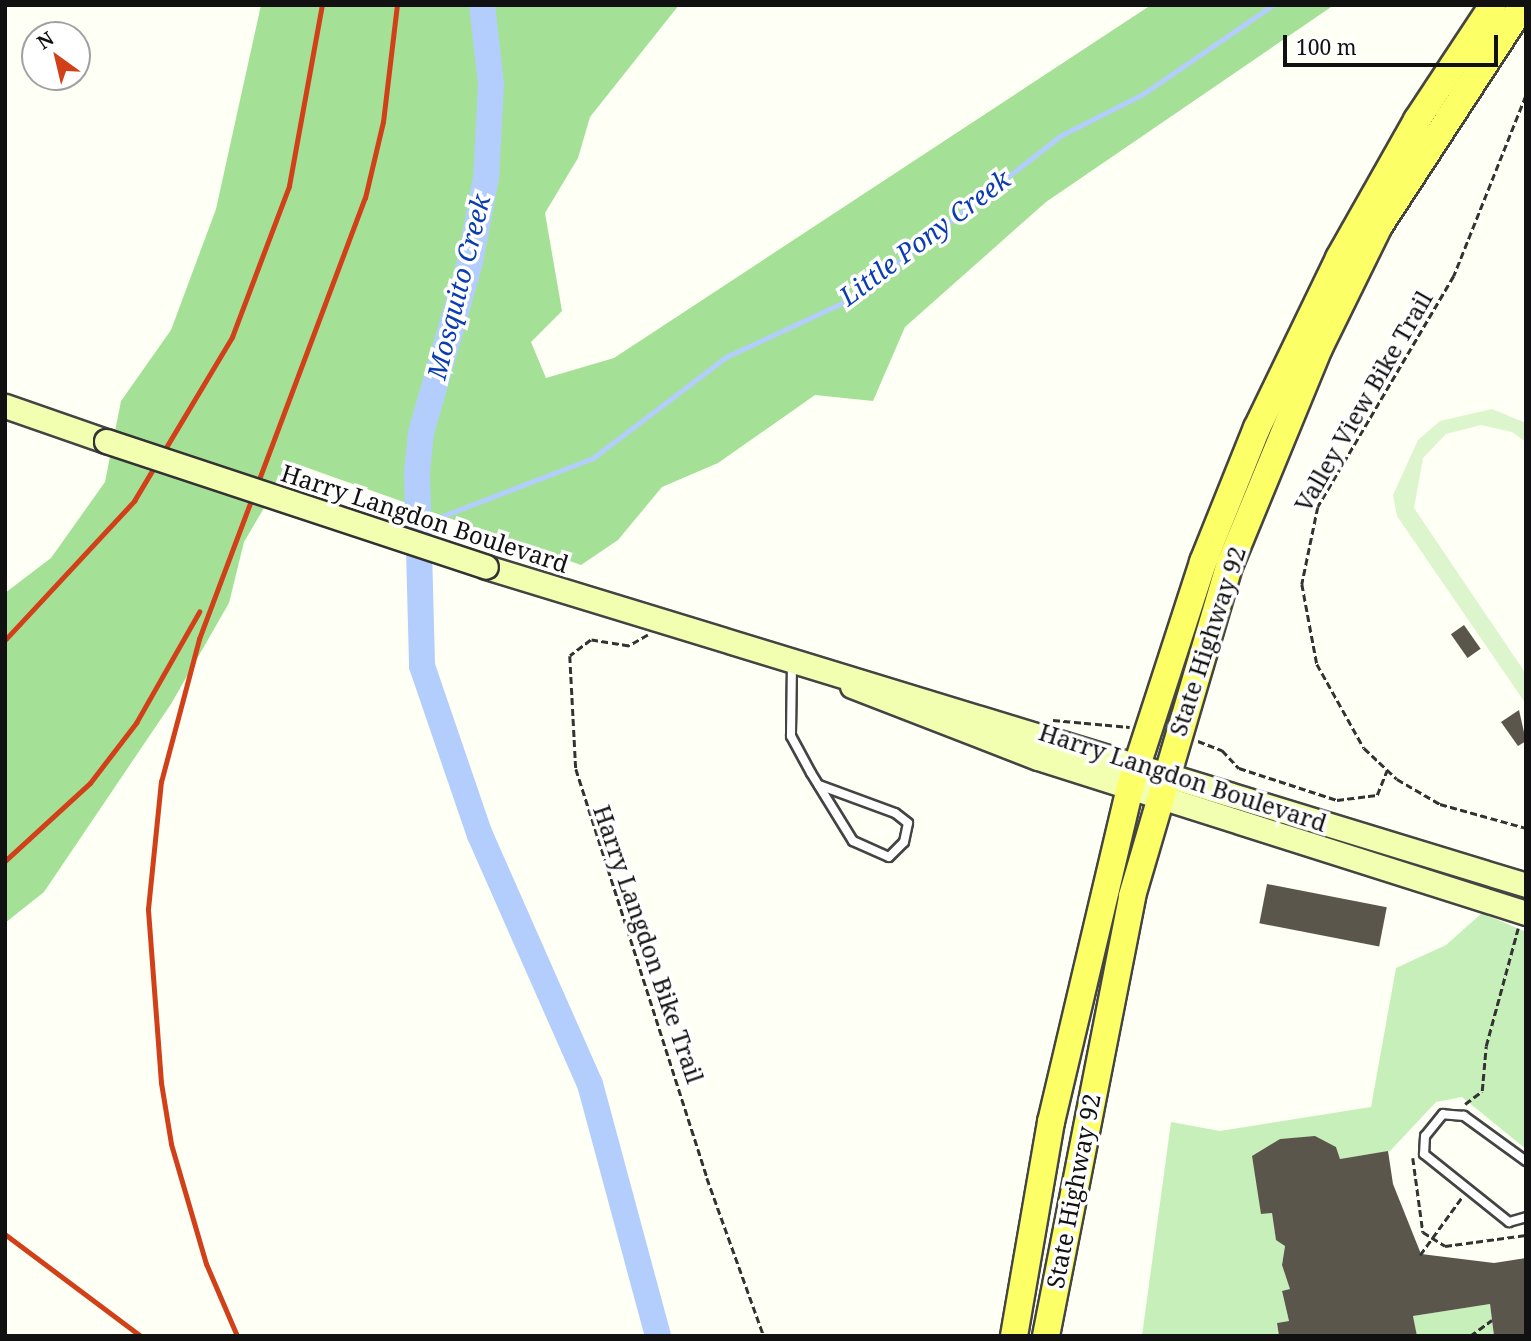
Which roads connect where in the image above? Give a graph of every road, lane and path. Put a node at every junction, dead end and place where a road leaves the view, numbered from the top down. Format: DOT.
graph roads {
  1 [pos="1493,5"];
  2 [pos="1523,5"];
  3 [pos="1526,96"];
  4 [pos="5,406"];
  5 [pos="653,621"];
  6 [pos="792,663"];
  7 [pos="1177,734"];
  8 [pos="1387,770"];
  9 [pos="1166,772"];
  10 [pos="1134,775"];
  11 [pos="819,785"];
  12 [pos="1158,797"];
  13 [pos="1526,828"];
  14 [pos="1526,885"];
  15 [pos="1526,913"];
  16 [pos="1526,1161"];
  17 [pos="1468,1189"];
  18 [pos="1526,1217"];
  19 [pos="1420,1255"];
  20 [pos="1492,1320"];
  21 [pos="764,1336"];
  22 [pos="1014,1336"];
  23 [pos="1046,1336"];
  24 [pos="1470,1336"];
  1 -- 10 [label="main road, State Highway 92"];
  2 -- 7 [label="main road, State Highway 92"];
  3 -- 8 [label="path, Valley View Bike Trail"];
  4 -- 5 [label="main road, Harry Langdon Boulevard, bridge"];
  5 -- 6 [label="main road, Harry Langdon Boulevard"];
  5 -- 21 [label="path, Harry Langdon Bike Trail"];
  6 -- 10 [label="main road, Harry Langdon Boulevard"];
  6 -- 11 [label="lane"];
  7 -- 8 [label="path"];
  7 -- 9 [label="main road, State Highway 92"];
  8 -- 13 [label="path, Valley View Bike Trail"];
  9 -- 10 [label="main road, Harry Langdon Boulevard"];
  9 -- 12 [label="main road, State Highway 92"];
  9 -- 14 [label="main road, Harry Langdon Boulevard"];
  10 -- 12 [label="main road, Harry Langdon Boulevard"];
  10 -- 22 [label="main road, State Highway 92"];
  11 -- 11 [label="lane"];
  12 -- 15 [label="main road, Harry Langdon Boulevard"];
  12 -- 23 [label="main road, State Highway 92"];
  16 -- 17 [label="lane"];
  17 -- 18 [label="lane"];
  17 -- 19 [label="path"];
  20 -- 24 [label="path"];
}
